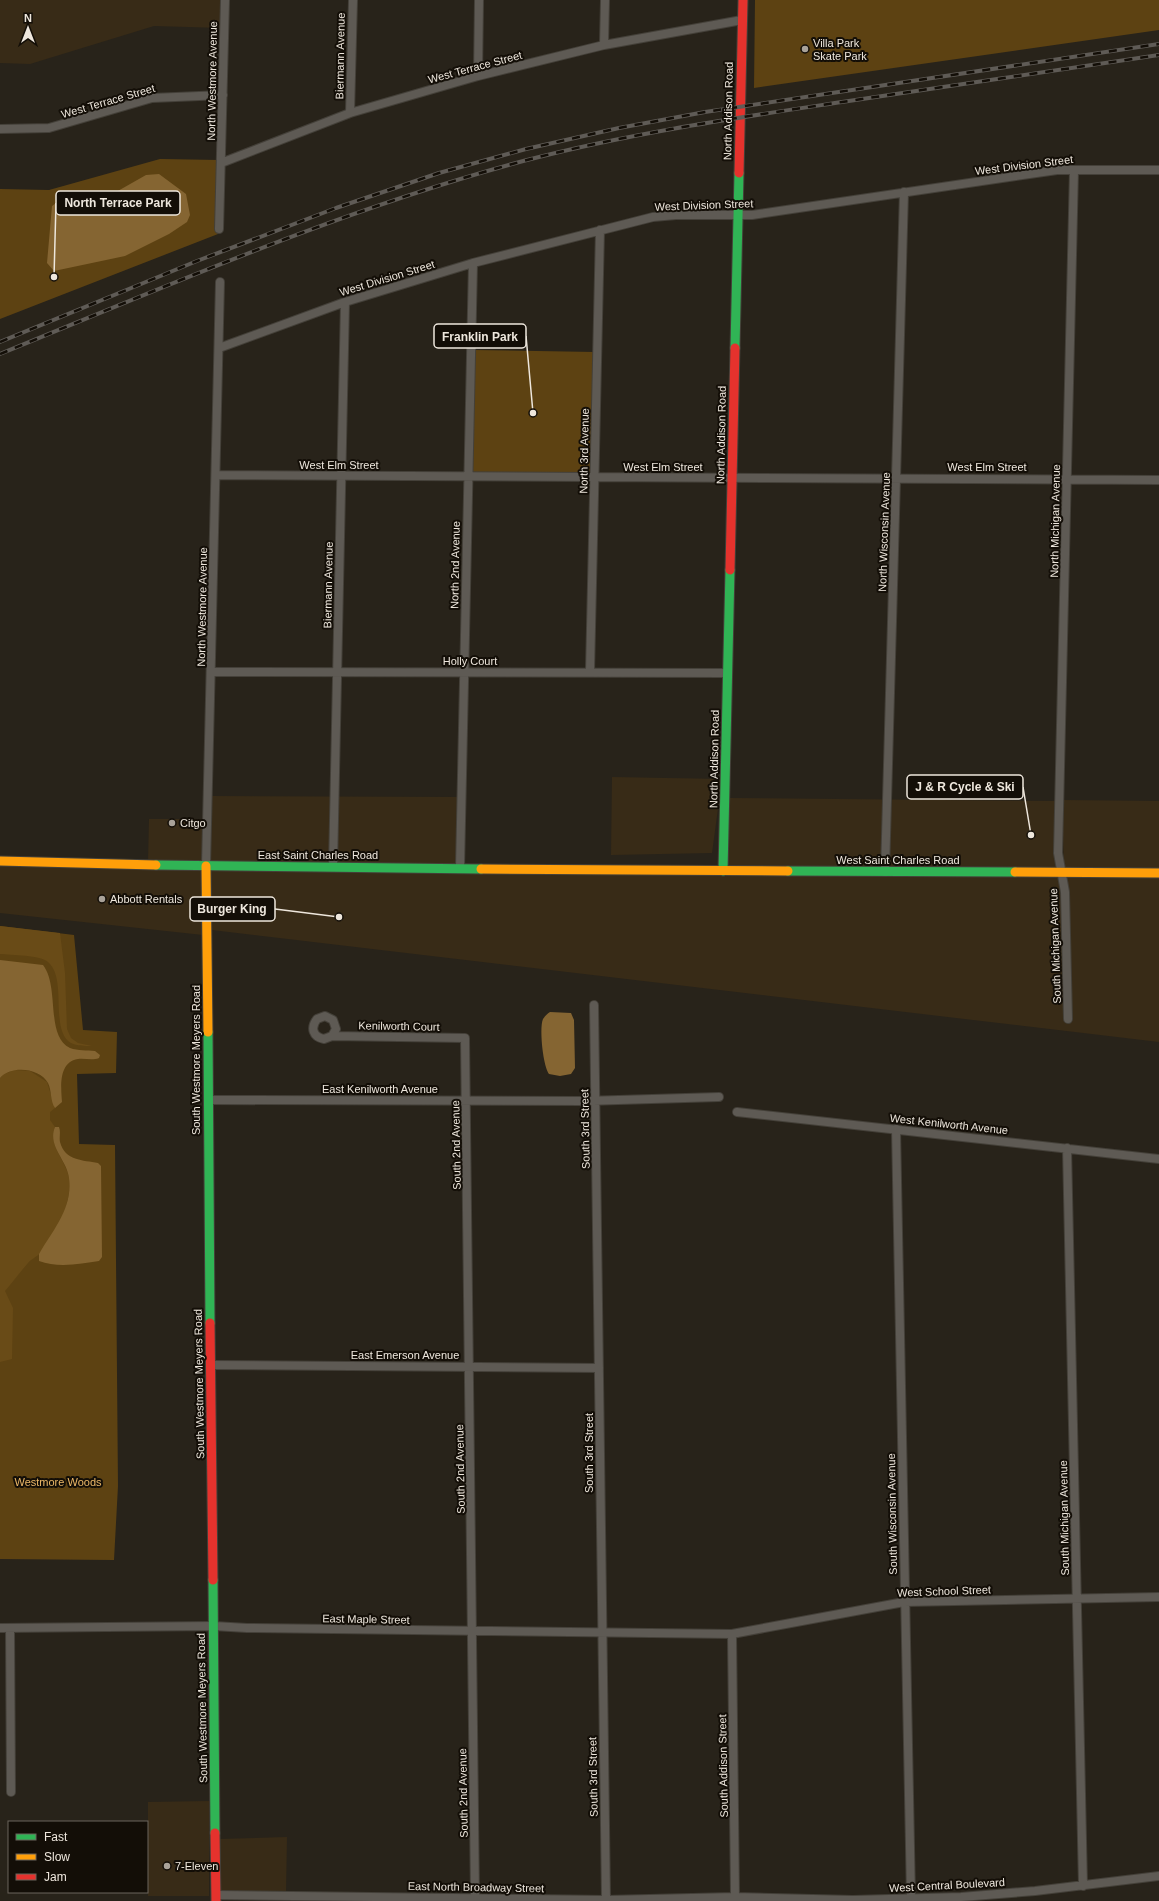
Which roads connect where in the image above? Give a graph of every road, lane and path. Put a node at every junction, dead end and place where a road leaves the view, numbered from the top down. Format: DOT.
graph roads {
  1 [pos="225,0"];
  2 [pos="353,0"];
  3 [pos="479,0"];
  4 [pos="605,0"];
  5 [pos="743,0"];
  6 [pos="742,20"];
  7 [pos="604,45"];
  8 [pos="478,76"];
  9 [pos="223,95"];
  10 [pos="350,113"];
  11 [pos="0,129"];
  12 [pos="221,163"];
  13 [pos="1074,170"];
  14 [pos="1159,170"];
  15 [pos="904,192"];
  16 [pos="738,217"];
  17 [pos="219,229"];
  18 [pos="600,230"];
  19 [pos="473,263"];
  20 [pos="220,282"];
  21 [pos="345,302"];
  22 [pos="219,348"];
  23 [pos="216,475"];
  24 [pos="341,476"];
  25 [pos="468,477"];
  26 [pos="594,478"];
  27 [pos="732,478"];
  28 [pos="896,478"];
  29 [pos="1067,478"];
  30 [pos="1159,480"];
  31 [pos="211,672"];
  32 [pos="337,672"];
  33 [pos="464,672"];
  34 [pos="590,672"];
  35 [pos="728,673"];
  36 [pos="0,861"];
  37 [pos="206,866"];
  38 [pos="333,867"];
  39 [pos="460,868"];
  40 [pos="637,870"];
  41 [pos="723,871"];
  42 [pos="885,872"];
  43 [pos="1062,873"];
  44 [pos="1159,874"];
  45 [pos="594,1006"];
  46 [pos="1068,1019"];
  47 [pos="332,1036"];
  48 [pos="465,1038"];
  49 [pos="719,1097"];
  50 [pos="209,1100"];
  51 [pos="466,1100"];
  52 [pos="595,1100"];
  53 [pos="738,1112"];
  54 [pos="896,1129"];
  55 [pos="1067,1148"];
  56 [pos="1159,1159"];
  57 [pos="211,1365"];
  58 [pos="470,1367"];
  59 [pos="599,1368"];
  60 [pos="1159,1597"];
  61 [pos="1076,1598"];
  62 [pos="904,1602"];
  63 [pos="214,1626"];
  64 [pos="0,1628"];
  65 [pos="10,1628"];
  66 [pos="472,1632"];
  67 [pos="601,1633"];
  68 [pos="732,1634"];
  69 [pos="11,1792"];
  70 [pos="1159,1876"];
  71 [pos="1083,1886"];
  72 [pos="735,1897"];
  73 [pos="216,1898"];
  74 [pos="475,1898"];
  75 [pos="911,1898"];
  76 [pos="606,1900"];
  1 -- 9 [label="street, North Westmore Avenue"];
  2 -- 10 [label="street, Biermann Avenue"];
  3 -- 8 [label="street"];
  4 -- 7 [label="street"];
  5 -- 6 [label="street, North Addison Road"];
  6 -- 7 [label="street, West Terrace Street"];
  6 -- 16 [label="street, North Addison Road"];
  7 -- 8 [label="street, West Terrace Street"];
  8 -- 10 [label="street, West Terrace Street"];
  9 -- 11 [label="street, West Terrace Street"];
  9 -- 12 [label="street, North Westmore Avenue"];
  10 -- 12 [label="street, West Terrace Street"];
  12 -- 17 [label="street, North Westmore Avenue"];
  13 -- 14 [label="street, West Division Street"];
  13 -- 15 [label="street, West Division Street"];
  13 -- 29 [label="street, North Michigan Avenue"];
  15 -- 16 [label="street, West Division Street"];
  15 -- 28 [label="street, North Wisconsin Avenue"];
  16 -- 18 [label="street, West Division Street"];
  16 -- 27 [label="street, North Addison Road"];
  18 -- 19 [label="street, West Division Street"];
  18 -- 26 [label="street, North 3rd Avenue"];
  19 -- 21 [label="street, West Division Street"];
  19 -- 25 [label="street, North 2nd Avenue"];
  20 -- 22 [label="street, North Westmore Avenue"];
  21 -- 22 [label="street, West Division Street"];
  21 -- 24 [label="street, Biermann Avenue"];
  22 -- 23 [label="street, North Westmore Avenue"];
  23 -- 24 [label="street, West Elm Street"];
  23 -- 31 [label="street, North Westmore Avenue"];
  24 -- 25 [label="street, West Elm Street"];
  24 -- 32 [label="street, Biermann Avenue"];
  25 -- 26 [label="street, West Elm Street"];
  25 -- 33 [label="street, North 2nd Avenue"];
  26 -- 27 [label="street, West Elm Street"];
  26 -- 34 [label="street, North 3rd Avenue"];
  27 -- 28 [label="street, West Elm Street"];
  27 -- 35 [label="street, North Addison Road"];
  28 -- 29 [label="street, West Elm Street"];
  28 -- 42 [label="street, North Wisconsin Avenue"];
  29 -- 30 [label="street, West Elm Street"];
  29 -- 43 [label="street, North Michigan Avenue"];
  31 -- 32 [label="street, Holly Court"];
  31 -- 37 [label="street, North Westmore Avenue"];
  32 -- 33 [label="street, Holly Court"];
  32 -- 38 [label="street, Biermann Avenue"];
  33 -- 34 [label="street, Holly Court"];
  33 -- 39 [label="street, North 2nd Avenue"];
  34 -- 35 [label="street, Holly Court"];
  35 -- 41 [label="street, North Addison Road"];
  36 -- 37 [label="street, East Saint Charles Road"];
  37 -- 38 [label="street, East Saint Charles Road"];
  37 -- 50 [label="street, South Westmore Meyers Road"];
  38 -- 39 [label="street, East Saint Charles Road"];
  39 -- 40 [label="street, East Saint Charles Road"];
  40 -- 41 [label="street, West Saint Charles Road"];
  41 -- 42 [label="street, West Saint Charles Road"];
  42 -- 43 [label="street, West Saint Charles Road"];
  43 -- 44 [label="street, West Saint Charles Road"];
  43 -- 46 [label="street, South Michigan Avenue"];
  45 -- 52 [label="street, South 3rd Street"];
  47 -- 48 [label="street, Kenilworth Court"];
  48 -- 51 [label="street, South 2nd Avenue"];
  49 -- 52 [label="street, East Kenilworth Avenue"];
  50 -- 51 [label="street, East Kenilworth Avenue"];
  50 -- 57 [label="street, South Westmore Meyers Road"];
  51 -- 52 [label="street, East Kenilworth Avenue"];
  51 -- 58 [label="street, South 2nd Avenue"];
  52 -- 59 [label="street, South 3rd Street"];
  53 -- 54 [label="street, West Kenilworth Avenue"];
  54 -- 55 [label="street, West Kenilworth Avenue"];
  54 -- 62 [label="street, South Wisconsin Avenue"];
  55 -- 56 [label="street, West Kenilworth Avenue"];
  55 -- 61 [label="street, South Michigan Avenue"];
  57 -- 58 [label="street, East Emerson Avenue"];
  57 -- 63 [label="street, South Westmore Meyers Road"];
  58 -- 59 [label="street, East Emerson Avenue"];
  58 -- 66 [label="street, South 2nd Avenue"];
  59 -- 67 [label="street, South 3rd Street"];
  60 -- 61 [label="street, West School Street"];
  61 -- 62 [label="street, West School Street"];
  61 -- 71 [label="street, South Michigan Avenue"];
  62 -- 68 [label="street, West School Street"];
  62 -- 75 [label="street, South Wisconsin Avenue"];
  63 -- 65 [label="street, East Maple Street"];
  63 -- 66 [label="street, East Maple Street"];
  63 -- 73 [label="street, South Westmore Meyers Road"];
  64 -- 65 [label="street, East Maple Street"];
  65 -- 69 [label="street"];
  66 -- 67 [label="street, East Maple Street"];
  66 -- 74 [label="street, South 2nd Avenue"];
  67 -- 68 [label="street, East Maple Street"];
  67 -- 76 [label="street, South 3rd Street"];
  68 -- 72 [label="street, South Addison Street"];
  70 -- 71 [label="street, West Central Boulevard"];
  71 -- 75 [label="street, West Central Boulevard"];
  72 -- 75 [label="street, West Central Boulevard"];
  72 -- 76 [label="street, East North Broadway Street"];
  73 -- 74 [label="street, East North Broadway Street"];
  74 -- 76 [label="street, East North Broadway Street"];
}
